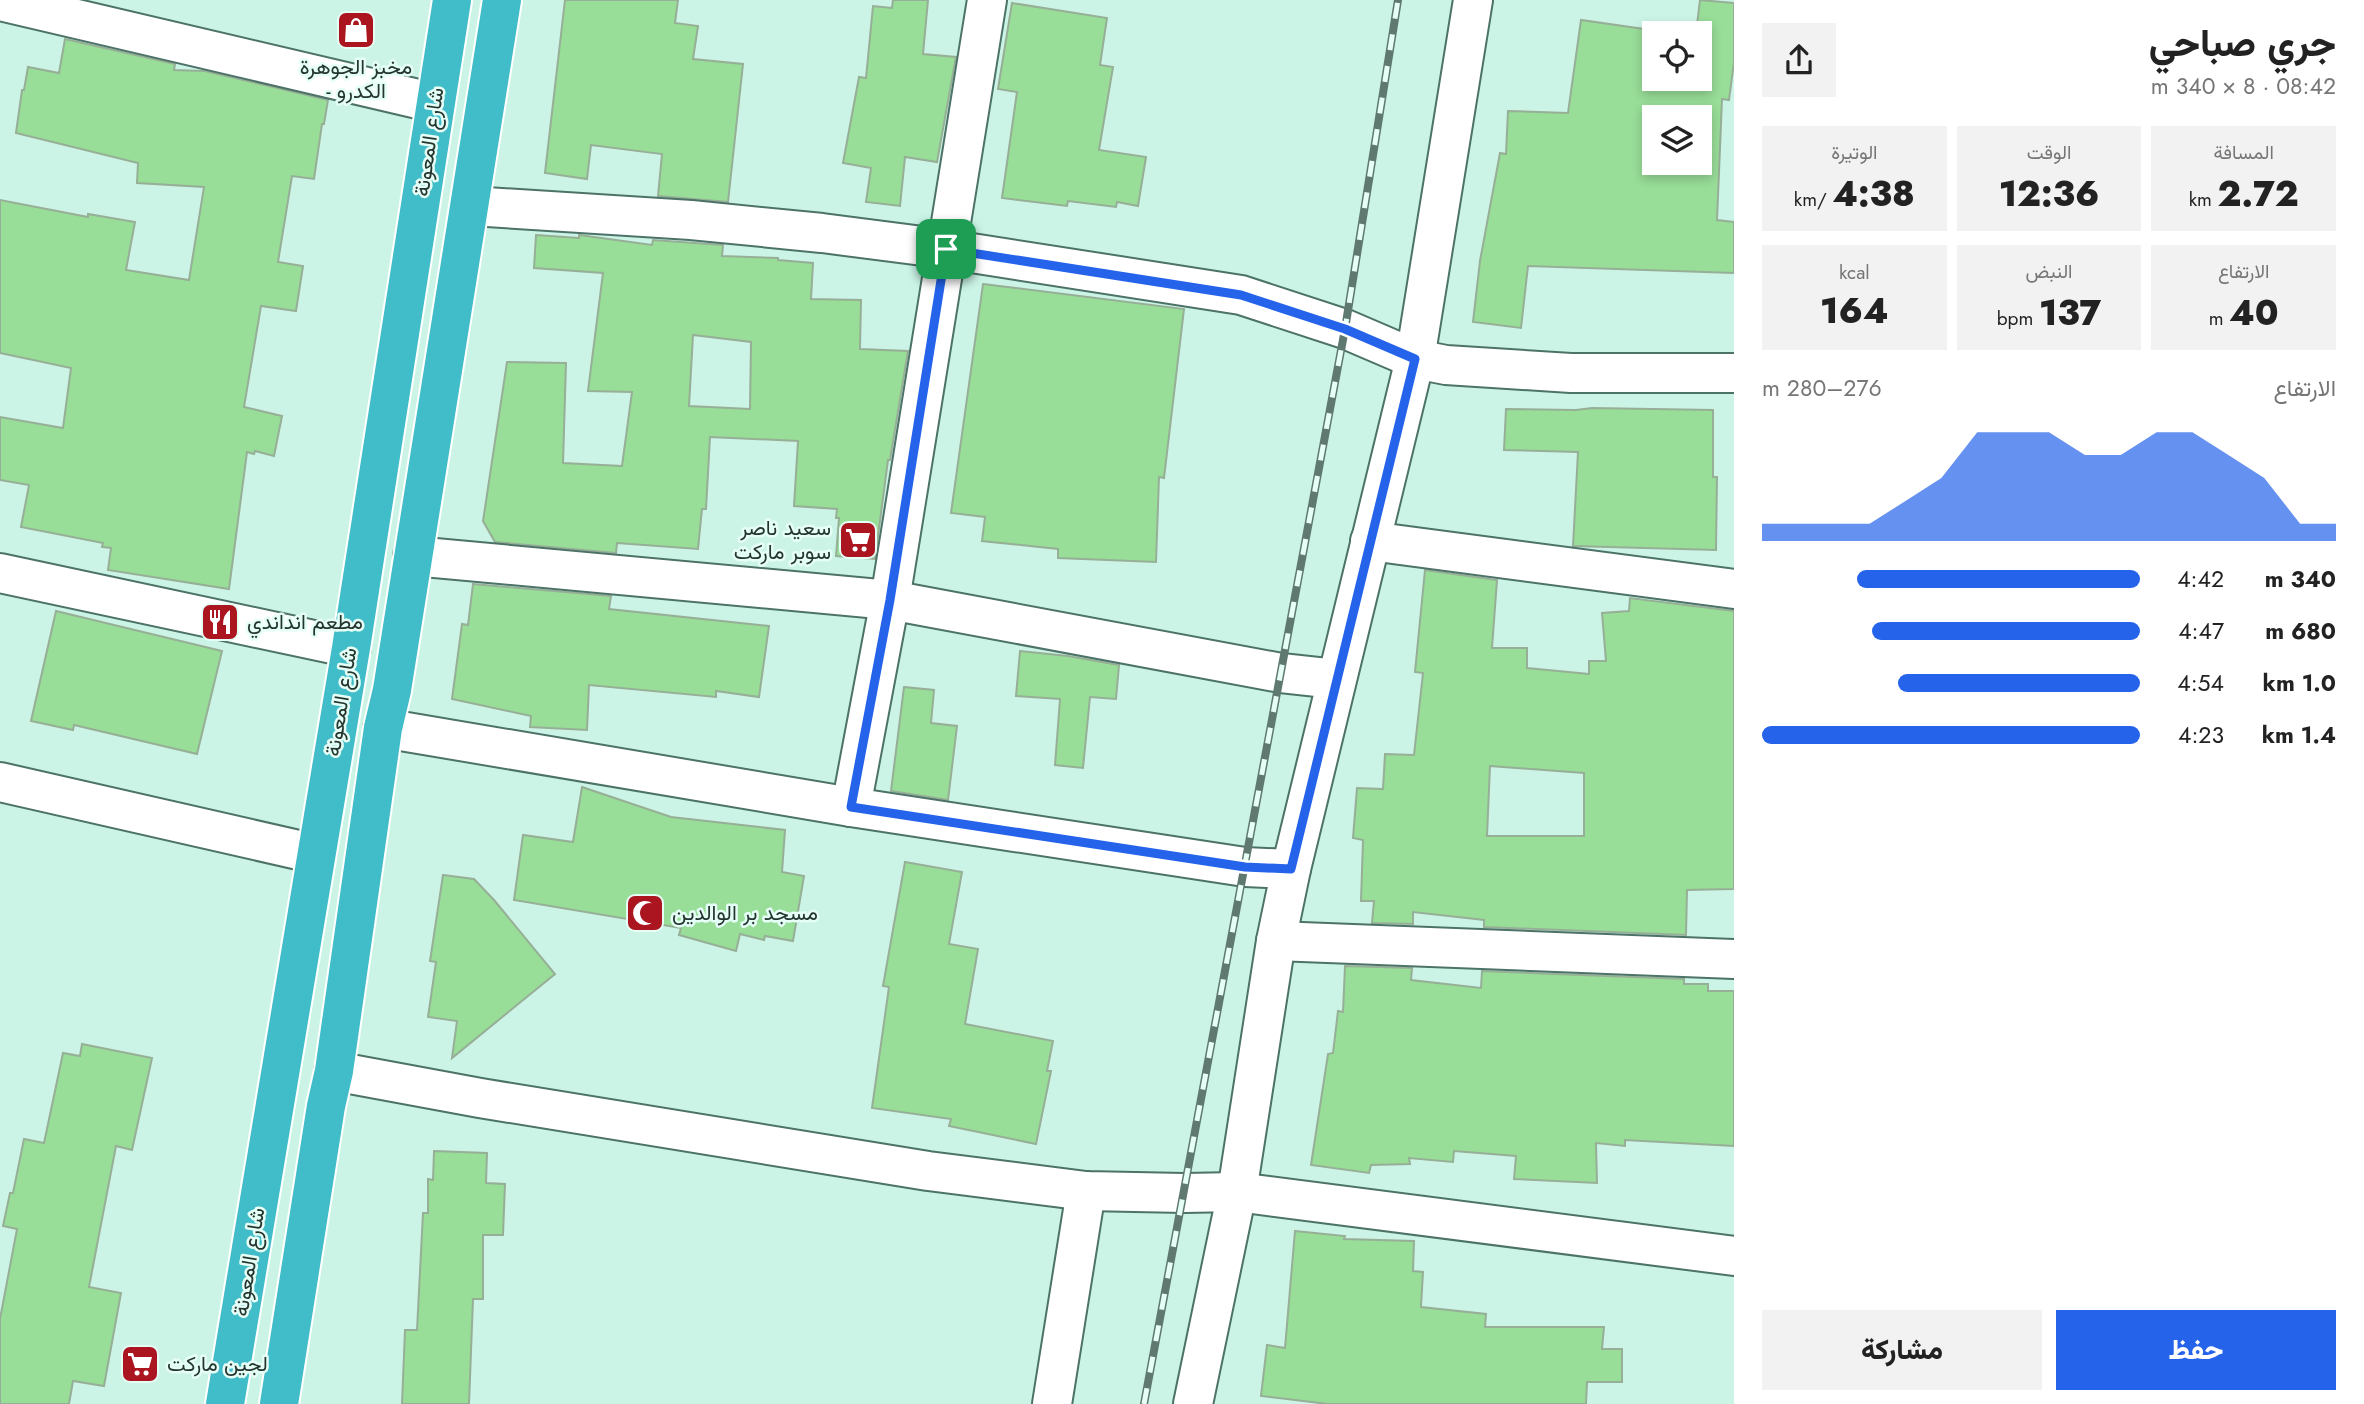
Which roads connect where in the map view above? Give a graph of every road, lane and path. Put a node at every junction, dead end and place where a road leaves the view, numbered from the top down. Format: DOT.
graph roads {
  1 [pos="452,0"];
  2 [pos="502,0"];
  3 [pos="987,0"];
  4 [pos="1473,0"];
  5 [pos="0,1"];
  6 [pos="435,103"];
  7 [pos="471,206"];
  8 [pos="946,249"];
  9 [pos="1415,359"];
  10 [pos="1734,373"];
  11 [pos="1370,541"];
  12 [pos="413,556"];
  13 [pos="0,573"];
  14 [pos="1734,589"];
  15 [pos="890,600"];
  16 [pos="351,648"];
  17 [pos="1336,679"];
  18 [pos="383,729"];
  19 [pos="0,782"];
  20 [pos="851,807"];
  21 [pos="316,854"];
  22 [pos="1291,869"];
  23 [pos="305,929"];
  24 [pos="352,939"];
  25 [pos="1276,941"];
  26 [pos="1734,959"];
  27 [pos="334,1071"];
  28 [pos="1086,1191"];
  29 [pos="1237,1192"];
  30 [pos="1734,1255"];
  31 [pos="226,1404"];
  32 [pos="279,1404"];
  33 [pos="1052,1404"];
  34 [pos="1193,1404"];
  1 -- 6 [label="highway, شارع المعونة"];
  2 -- 7 [label="highway"];
  3 -- 8 [label="street"];
  4 -- 9 [label="street"];
  5 -- 6 [label="street"];
  6 -- 16 [label="highway, شارع المعونة"];
  7 -- 8 [label="street"];
  7 -- 12 [label="highway"];
  8 -- 9 [label="street"];
  8 -- 15 [label="street"];
  9 -- 10 [label="street"];
  9 -- 11 [label="street"];
  11 -- 14 [label="street"];
  11 -- 17 [label="street"];
  12 -- 15 [label="street"];
  12 -- 18 [label="highway"];
  13 -- 16 [label="street"];
  15 -- 17 [label="street"];
  15 -- 20 [label="street"];
  16 -- 21 [label="highway, شارع المعونة"];
  17 -- 22 [label="street"];
  18 -- 20 [label="street"];
  18 -- 24 [label="highway"];
  19 -- 21 [label="street"];
  20 -- 22 [label="street"];
  21 -- 23 [label="highway, شارع المعونة"];
  22 -- 25 [label="street"];
  23 -- 24 [label="highway"];
  23 -- 31 [label="highway, شارع المعونة"];
  24 -- 27 [label="highway"];
  25 -- 26 [label="street"];
  25 -- 29 [label="street"];
  27 -- 28 [label="street"];
  27 -- 32 [label="highway"];
  28 -- 29 [label="street"];
  28 -- 33 [label="street"];
  29 -- 30 [label="street"];
  29 -- 34 [label="street"];
}
